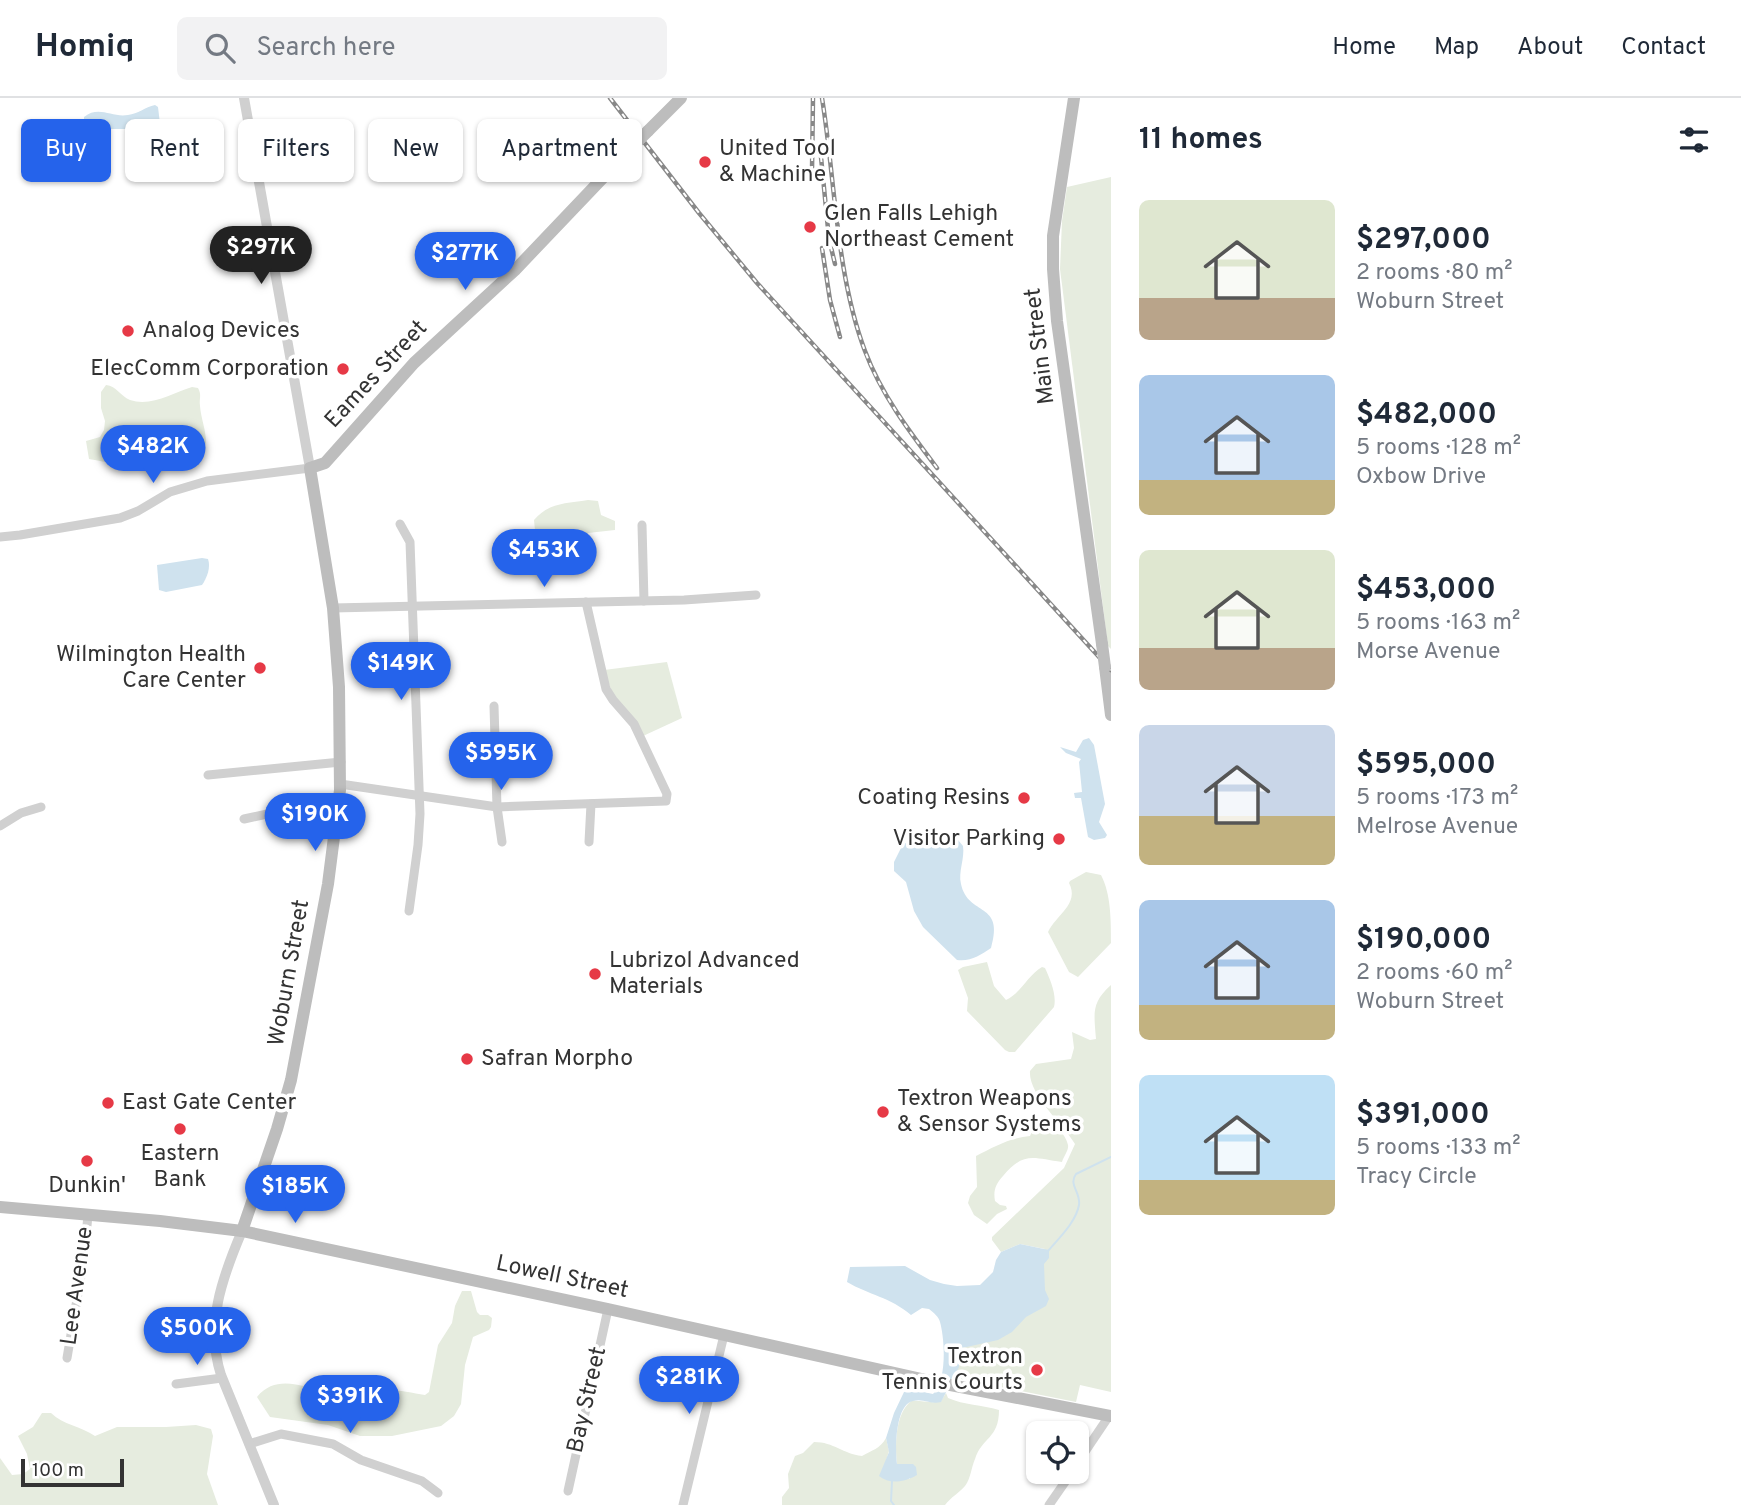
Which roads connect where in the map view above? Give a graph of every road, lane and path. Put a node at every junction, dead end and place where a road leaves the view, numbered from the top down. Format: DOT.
graph roads {
  1 [pos="244,98"];
  2 [pos="681,98"];
  3 [pos="1074,98"];
  4 [pos="310,468"];
  5 [pos="400,524"];
  6 [pos="642,525"];
  7 [pos="0,537"];
  8 [pos="756,596"];
  9 [pos="644,601"];
  10 [pos="586,602"];
  11 [pos="413,606"];
  12 [pos="333,608"];
  13 [pos="494,706"];
  14 [pos="1111,715"];
  15 [pos="341,762"];
  16 [pos="208,775"];
  17 [pos="340,784"];
  18 [pos="419,796"];
  19 [pos="339,801"];
  20 [pos="591,804"];
  21 [pos="41,807"];
  22 [pos="497,807"];
  23 [pos="244,819"];
  24 [pos="0,826"];
  25 [pos="502,842"];
  26 [pos="589,842"];
  27 [pos="409,911"];
  28 [pos="0,1208"];
  29 [pos="88,1215"];
  30 [pos="242,1231"];
  31 [pos="608,1309"];
  32 [pos="724,1335"];
  33 [pos="67,1358"];
  34 [pos="222,1378"];
  35 [pos="176,1384"];
  36 [pos="1110,1416"];
  37 [pos="249,1444"];
  38 [pos="1089,1446"];
  39 [pos="1064,1484"];
  40 [pos="568,1491"];
  41 [pos="438,1493"];
  42 [pos="274,1505"];
  43 [pos="683,1505"];
  44 [pos="1049,1505"];
  1 -- 4 [label="street, Woburn Street"];
  2 -- 4 [label="main road, Eames Street, bridge"];
  3 -- 14 [label="main road, Main Street, bridge"];
  4 -- 7 [label="street"];
  4 -- 12 [label="main road, Woburn Street"];
  5 -- 11 [label="street"];
  6 -- 9 [label="street"];
  8 -- 9 [label="street"];
  9 -- 10 [label="street"];
  10 -- 11 [label="street"];
  10 -- 20 [label="street"];
  11 -- 12 [label="street"];
  11 -- 18 [label="street"];
  12 -- 15 [label="main road, Woburn Street"];
  13 -- 22 [label="street"];
  15 -- 16 [label="street"];
  15 -- 17 [label="main road, Woburn Street"];
  17 -- 18 [label="street"];
  17 -- 19 [label="main road, Woburn Street"];
  18 -- 22 [label="street"];
  18 -- 27 [label="street"];
  19 -- 23 [label="street"];
  19 -- 30 [label="main road, Woburn Street"];
  20 -- 22 [label="street"];
  20 -- 26 [label="street"];
  21 -- 24 [label="street"];
  22 -- 25 [label="street"];
  28 -- 29 [label="main road, Lowell Street"];
  29 -- 30 [label="main road, Lowell Street"];
  29 -- 33 [label="street, Lee Avenue"];
  30 -- 31 [label="main road, Lowell Street"];
  30 -- 34 [label="street, Woburn Street"];
  31 -- 32 [label="main road, Lowell Street"];
  31 -- 40 [label="street, Bay Street"];
  32 -- 36 [label="main road, Lowell Street"];
  32 -- 43 [label="street"];
  34 -- 35 [label="street"];
  34 -- 37 [label="street, Woburn Street"];
  36 -- 38 [label="street"];
  37 -- 41 [label="street"];
  37 -- 42 [label="street, Woburn Street"];
  39 -- 44 [label="street"];
}
